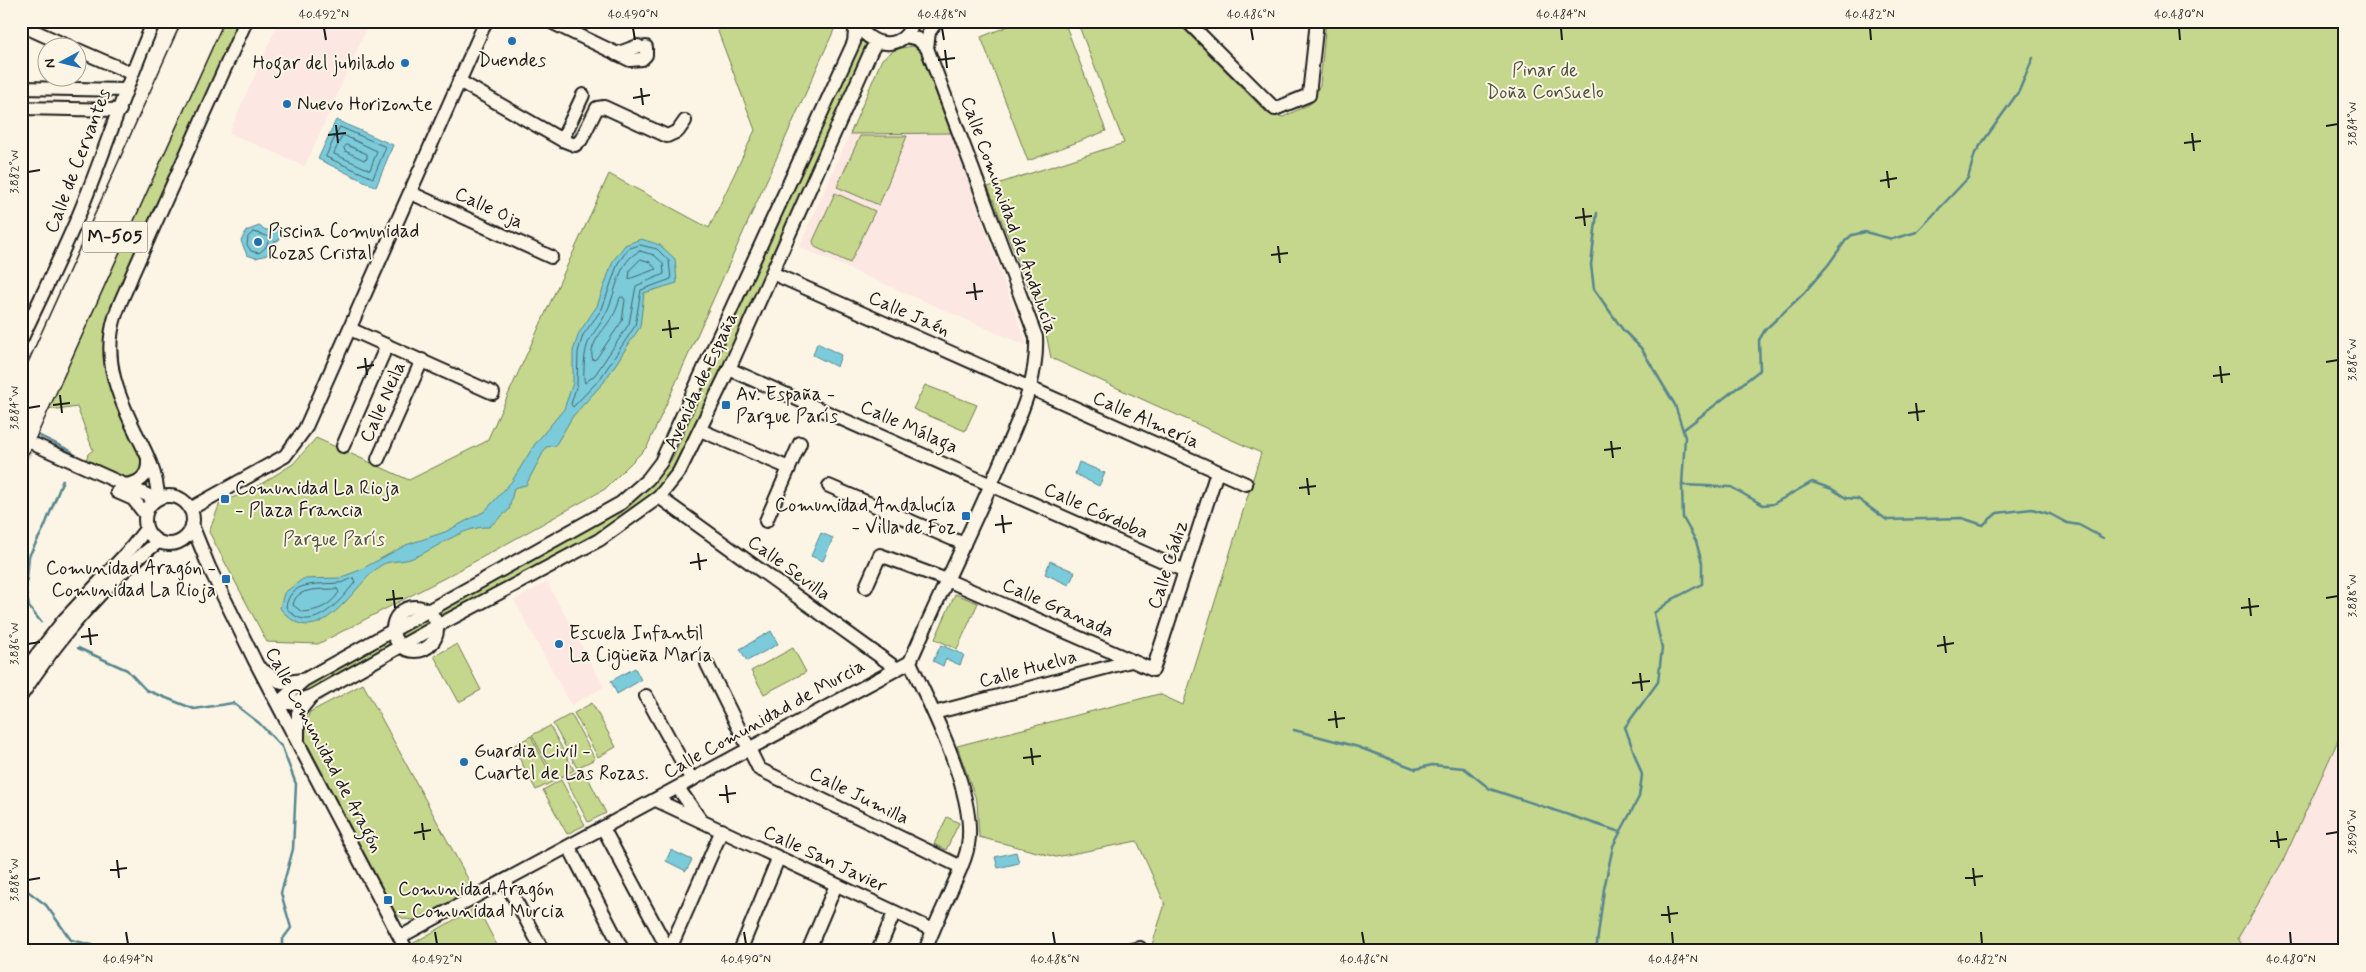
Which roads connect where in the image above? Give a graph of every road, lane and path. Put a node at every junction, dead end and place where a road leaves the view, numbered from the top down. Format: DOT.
graph roads {
  1 [pos="154,21"];
  2 [pos="246,21"];
  3 [pos="486,21"];
  4 [pos="549,21"];
  5 [pos="856,21"];
  6 [pos="932,21"];
  7 [pos="937,21"];
  8 [pos="1187,21"];
  9 [pos="1317,21"];
  10 [pos="207,23"];
  11 [pos="21,26"];
  12 [pos="909,30"];
  13 [pos="49,38"];
  14 [pos="877,43"];
  15 [pos="642,46"];
  16 [pos="927,48"];
  17 [pos="88,54"];
  18 [pos="131,73"];
  19 [pos="459,81"];
  20 [pos="28,88"];
  21 [pos="126,90"];
  22 [pos="583,94"];
  23 [pos="27,108"];
  24 [pos="120,110"];
  25 [pos="685,121"];
  26 [pos="562,140"];
  27 [pos="411,193"];
  28 [pos="551,257"];
  29 [pos="772,273"];
  30 [pos="350,329"];
  31 [pos="21,340"];
  32 [pos="387,345"];
  33 [pos="422,360"];
  34 [pos="729,369"];
  35 [pos="1031,388"];
  36 [pos="493,393"];
  37 [pos="22,400"];
  38 [pos="700,430"];
  39 [pos="800,443"];
  40 [pos="343,446"];
  41 [pos="30,448"];
  42 [pos="147,455"];
  43 [pos="378,459"];
  44 [pos="789,468"];
  45 [pos="1218,472"];
  46 [pos="992,484"];
  47 [pos="1246,484"];
  48 [pos="121,485"];
  49 [pos="829,486"];
  50 [pos="174,496"];
  51 [pos="157,498"];
  52 [pos="659,498"];
  53 [pos="190,508"];
  54 [pos="145,514"];
  55 [pos="766,521"];
  56 [pos="192,525"];
  57 [pos="146,529"];
  58 [pos="182,540"];
  59 [pos="158,542"];
  60 [pos="964,544"];
  61 [pos="209,567"];
  62 [pos="1185,571"];
  63 [pos="947,580"];
  64 [pos="866,587"];
  65 [pos="428,611"];
  66 [pos="70,621"];
  67 [pos="437,626"];
  68 [pos="393,631"];
  69 [pos="401,646"];
  70 [pos="1131,661"];
  71 [pos="910,662"];
  72 [pos="707,664"];
  73 [pos="259,668"];
  74 [pos="896,668"];
  75 [pos="1154,670"];
  76 [pos="21,674"];
  77 [pos="304,680"];
  78 [pos="21,696"];
  79 [pos="312,696"];
  80 [pos="646,696"];
  81 [pos="278,703"];
  82 [pos="934,713"];
  83 [pos="298,742"];
  84 [pos="750,749"];
  85 [pos="692,780"];
  86 [pos="678,788"];
  87 [pos="656,800"];
  88 [pos="702,821"];
  89 [pos="603,828"];
  90 [pos="722,830"];
  91 [pos="569,847"];
  92 [pos="778,859"];
  93 [pos="961,866"];
  94 [pos="505,881"];
  95 [pos="836,885"];
  96 [pos="894,913"];
  97 [pos="933,930"];
  98 [pos="400,938"];
  99 [pos="1140,948"];
  100 [pos="407,951"];
  101 [pos="543,951"];
  102 [pos="623,951"];
  103 [pos="669,951"];
  104 [pos="740,951"];
  105 [pos="808,951"];
  106 [pos="878,951"];
  107 [pos="925,951"];
  108 [pos="1128,951"];
  1 -- 18 [label="street, Calle de Cervantes"];
  2 -- 42 [label="street"];
  3 -- 19 [label="street"];
  4 -- 15 [label="street"];
  5 -- 14 [label="street"];
  5 -- 65 [label="street, Avenida de España"];
  6 -- 12 [label="street"];
  7 -- 16 [label="street"];
  8 -- 9 [label="street"];
  10 -- 37 [label="highway, M-505"];
  10 -- 41 [label="highway, M-505"];
  11 -- 13 [label="street"];
  12 -- 14 [label="street"];
  12 -- 16 [label="street"];
  14 -- 29 [label="street, Avenida de España"];
  16 -- 35 [label="street, Calle Comunidad de Andalucía"];
  17 -- 18 [label="street"];
  18 -- 21 [label="street, Calle de Cervantes"];
  19 -- 26 [label="street"];
  19 -- 27 [label="street"];
  20 -- 21 [label="street"];
  20 -- 23 [label="street"];
  21 -- 24 [label="street, Calle de Cervantes"];
  22 -- 26 [label="street"];
  23 -- 24 [label="street"];
  24 -- 31 [label="street, Calle de Cervantes"];
  25 -- 26 [label="street"];
  27 -- 28 [label="street, Calle Oja"];
  27 -- 30 [label="street"];
  29 -- 34 [label="street, Avenida de España"];
  29 -- 35 [label="street, Calle Jaén"];
  30 -- 32 [label="street, Calle Neila"];
  30 -- 53 [label="street"];
  32 -- 33 [label="street, Calle Neila"];
  32 -- 40 [label="street, Calle Neila"];
  33 -- 36 [label="street, Calle Neila"];
  33 -- 43 [label="street, Calle Neila"];
  34 -- 38 [label="street, Avenida de España"];
  34 -- 46 [label="street, Calle Málaga"];
  35 -- 45 [label="street, Calle Almería"];
  35 -- 46 [label="street, Calle Comunidad de Andalucía"];
  38 -- 44 [label="street"];
  38 -- 52 [label="street, Avenida de España"];
  39 -- 44 [label="street"];
  41 -- 48 [label="street"];
  41 -- 54 [label="street"];
  42 -- 48 [label="street"];
  42 -- 50 [label="street"];
  42 -- 51 [label="street"];
  44 -- 55 [label="street"];
  45 -- 47 [label="street, Calle Almería"];
  45 -- 62 [label="street, Calle Cádiz"];
  46 -- 60 [label="street, Calle Comunidad de Andalucía"];
  46 -- 62 [label="street, Calle Córdoba"];
  48 -- 51 [label="street"];
  49 -- 60 [label="street"];
  50 -- 51 [label="street"];
  50 -- 53 [label="street"];
  51 -- 54 [label="street"];
  52 -- 67 [label="street, Avenida de España"];
  52 -- 74 [label="street, Calle Sevilla"];
  53 -- 56 [label="street"];
  54 -- 57 [label="street"];
  56 -- 58 [label="street"];
  56 -- 61 [label="street, Calle Comunidad de Aragón"];
  57 -- 59 [label="street"];
  57 -- 66 [label="street"];
  58 -- 59 [label="street"];
  58 -- 61 [label="street, Calle Comunidad de Aragón"];
  59 -- 66 [label="street"];
  60 -- 63 [label="street, Calle Comunidad de Andalucía"];
  61 -- 73 [label="street, Calle Comunidad de Aragón"];
  62 -- 75 [label="street, Calle Cádiz"];
  63 -- 64 [label="street, Calle Granada"];
  63 -- 70 [label="street, Calle Granada"];
  63 -- 71 [label="street, Calle Comunidad de Andalucía"];
  65 -- 67 [label="street"];
  65 -- 68 [label="street, Avenida de España"];
  66 -- 76 [label="street"];
  66 -- 78 [label="street"];
  67 -- 69 [label="street, Avenida de España"];
  68 -- 69 [label="street"];
  68 -- 77 [label="street, Avenida de España"];
  69 -- 79 [label="street, Avenida de España"];
  70 -- 75 [label="street, Calle Granada"];
  70 -- 82 [label="street, Calle Huelva"];
  71 -- 74 [label="street, Calle Comunidad de Murcia"];
  71 -- 82 [label="street"];
  72 -- 84 [label="street, Calle Jumilla"];
  73 -- 77 [label="street, Avenida de España"];
  73 -- 81 [label="street, Calle Comunidad de Aragón"];
  74 -- 84 [label="street, Calle Comunidad de Murcia"];
  77 -- 81 [label="street, Avenida de España"];
  79 -- 81 [label="street, Avenida de España"];
  79 -- 83 [label="street, Avenida de España"];
  80 -- 85 [label="street"];
  81 -- 83 [label="street, Calle Comunidad de Aragón"];
  82 -- 93 [label="street"];
  83 -- 98 [label="street, Calle Comunidad de Aragón"];
  84 -- 85 [label="street, Calle Comunidad de Murcia"];
  84 -- 93 [label="street, Calle Jumilla"];
  85 -- 86 [label="street, Calle Comunidad de Murcia"];
  86 -- 87 [label="street, Calle Comunidad de Murcia"];
  86 -- 88 [label="street, Calle San Javier"];
  87 -- 88 [label="street, Calle San Javier"];
  87 -- 89 [label="street, Calle Comunidad de Murcia"];
  88 -- 90 [label="street, Calle San Javier"];
  89 -- 91 [label="street, Calle Comunidad de Murcia"];
  89 -- 103 [label="street"];
  90 -- 92 [label="street, Calle San Javier"];
  90 -- 103 [label="street"];
  91 -- 94 [label="street, Calle Comunidad de Murcia"];
  91 -- 102 [label="street"];
  92 -- 95 [label="street, Calle San Javier"];
  92 -- 104 [label="street"];
  93 -- 97 [label="street"];
  94 -- 98 [label="street, Calle Comunidad de Murcia"];
  94 -- 101 [label="street"];
  95 -- 96 [label="street, Calle San Javier"];
  95 -- 105 [label="street"];
  96 -- 97 [label="street, Calle San Javier"];
  96 -- 106 [label="street"];
  97 -- 107 [label="street"];
  98 -- 100 [label="street, Calle Comunidad de Aragón"];
  99 -- 108 [label="street"];
}
